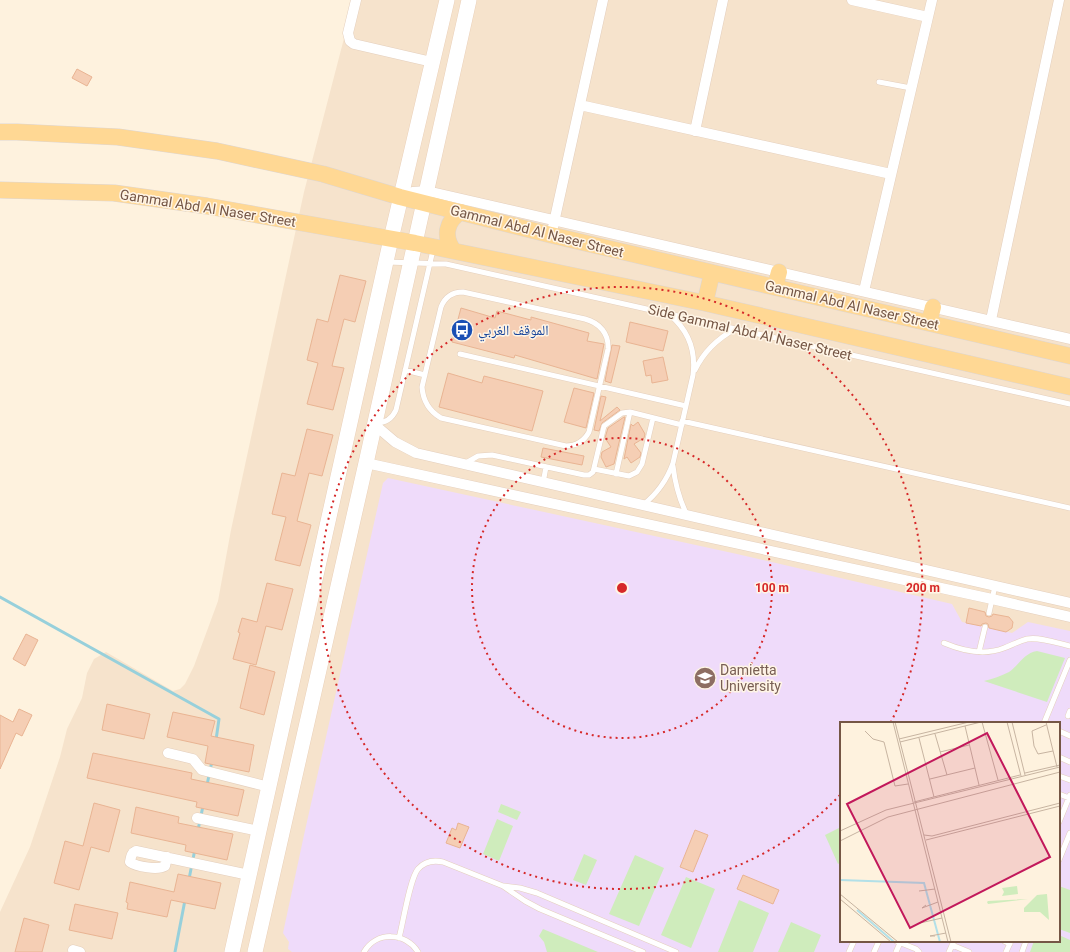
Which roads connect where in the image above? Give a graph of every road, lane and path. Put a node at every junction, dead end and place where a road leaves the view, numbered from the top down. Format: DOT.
graph roads {
  1 [pos="356,0"];
  2 [pos="447,0"];
  3 [pos="469,0"];
  4 [pos="603,0"];
  5 [pos="723,0"];
  6 [pos="852,0"];
  7 [pos="932,0"];
  8 [pos="1059,0"];
  9 [pos="928,17"];
  10 [pos="432,62"];
  11 [pos="879,82"];
  12 [pos="911,88"];
  13 [pos="580,105"];
  14 [pos="695,131"];
  15 [pos="0,132"];
  16 [pos="891,174"];
  17 [pos="0,190"];
  18 [pos="400,197"];
  19 [pos="426,197"];
  20 [pos="461,212"];
  21 [pos="553,228"];
  22 [pos="391,239"];
  23 [pos="415,243"];
  24 [pos="434,247"];
  25 [pos="454,251"];
  26 [pos="386,262"];
  27 [pos="411,262"];
  28 [pos="430,263"];
  29 [pos="779,272"];
  30 [pos="712,273"];
  31 [pos="775,288"];
  32 [pos="864,291"];
  33 [pos="705,303"];
  34 [pos="933,307"];
  35 [pos="669,314"];
  36 [pos="991,320"];
  37 [pos="929,323"];
  38 [pos="735,329"];
  39 [pos="1070,339"];
  40 [pos="460,354"];
  41 [pos="1070,356"];
  42 [pos="405,370"];
  43 [pos="425,374"];
  44 [pos="692,375"];
  45 [pos="600,386"];
  46 [pos="1070,387"];
  47 [pos="1070,404"];
  48 [pos="686,406"];
  49 [pos="630,412"];
  50 [pos="653,418"];
  51 [pos="682,423"];
  52 [pos="375,424"];
  53 [pos="673,462"];
  54 [pos="366,463"];
  55 [pos="463,465"];
  56 [pos="546,467"];
  57 [pos="594,468"];
  58 [pos="616,474"];
  59 [pos="543,483"];
  60 [pos="643,506"];
  61 [pos="1070,508"];
  62 [pos="688,516"];
  63 [pos="995,586"];
  64 [pos="992,599"];
  65 [pos="1070,603"];
  66 [pos="989,613"];
  67 [pos="1070,617"];
  68 [pos="985,627"];
  69 [pos="944,643"];
  70 [pos="1070,646"];
  71 [pos="979,652"];
  72 [pos="1070,661"];
  73 [pos="1044,722"];
  74 [pos="1060,731"];
  75 [pos="1070,736"];
  76 [pos="168,753"];
  77 [pos="1060,757"];
  78 [pos="1070,762"];
  79 [pos="1060,776"];
  80 [pos="1070,780"];
  81 [pos="269,787"];
  82 [pos="1069,796"];
  83 [pos="196,818"];
  84 [pos="1060,818"];
  85 [pos="259,831"];
  86 [pos="1070,833"];
  87 [pos="167,857"];
  88 [pos="1060,858"];
  89 [pos="249,875"];
  90 [pos="503,886"];
  91 [pos="399,938"];
  92 [pos="854,942"];
  93 [pos="879,942"];
  94 [pos="898,942"];
  95 [pos="1010,942"];
  96 [pos="1026,942"];
  97 [pos="953,943"];
  98 [pos="232,952"];
  99 [pos="255,952"];
  100 [pos="364,952"];
  101 [pos="418,952"];
  102 [pos="642,952"];
  103 [pos="676,952"];
  104 [pos="849,952"];
  105 [pos="874,952"];
  106 [pos="896,952"];
  107 [pos="919,952"];
  108 [pos="949,952"];
  109 [pos="969,952"];
  110 [pos="1006,952"];
  111 [pos="1022,952"];
  1 -- 10 [label="street"];
  2 -- 10 [label="main road"];
  3 -- 19 [label="main road"];
  4 -- 13 [label="street"];
  5 -- 14 [label="street"];
  6 -- 9 [label="street"];
  7 -- 9 [label="street"];
  8 -- 36 [label="street"];
  9 -- 12 [label="street"];
  10 -- 18 [label="main road"];
  11 -- 12 [label="lane"];
  12 -- 16 [label="street"];
  13 -- 14 [label="street"];
  13 -- 21 [label="street"];
  14 -- 16 [label="street"];
  15 -- 18 [label="main road, Gammal Abd Al Naser Street"];
  16 -- 32 [label="street"];
  17 -- 22 [label="main road, Gammal Abd Al Naser Street"];
  18 -- 19 [label="main road, Gammal Abd Al Naser Street"];
  18 -- 22 [label="main road"];
  19 -- 20 [label="main road, Gammal Abd Al Naser Street"];
  19 -- 21 [label="street"];
  19 -- 23 [label="main road"];
  20 -- 21 [label="main road, Gammal Abd Al Naser Street"];
  20 -- 25 [label="main road"];
  21 -- 29 [label="street"];
  21 -- 30 [label="main road, Gammal Abd Al Naser Street"];
  22 -- 23 [label="main road, Gammal Abd Al Naser Street"];
  22 -- 26 [label="main road"];
  23 -- 24 [label="main road, Gammal Abd Al Naser Street"];
  23 -- 27 [label="main road"];
  24 -- 25 [label="main road, Gammal Abd Al Naser Street"];
  24 -- 28 [label="lane"];
  25 -- 33 [label="main road, Gammal Abd Al Naser Street"];
  26 -- 27 [label="lane, Side Gammal Abd Al Naser Street"];
  26 -- 81 [label="main road"];
  27 -- 28 [label="lane, Side Gammal Abd Al Naser Street"];
  27 -- 52 [label="main road"];
  28 -- 35 [label="lane, Side Gammal Abd Al Naser Street"];
  28 -- 42 [label="lane"];
  29 -- 31 [label="main road"];
  29 -- 32 [label="street"];
  30 -- 31 [label="main road, Gammal Abd Al Naser Street"];
  30 -- 33 [label="main road"];
  31 -- 37 [label="main road, Gammal Abd Al Naser Street"];
  32 -- 34 [label="street"];
  33 -- 46 [label="main road, Gammal Abd Al Naser Street"];
  34 -- 36 [label="street"];
  34 -- 37 [label="main road"];
  35 -- 38 [label="lane, Side Gammal Abd Al Naser Street"];
  35 -- 44 [label="lane"];
  36 -- 39 [label="street"];
  37 -- 41 [label="main road, Gammal Abd Al Naser Street"];
  38 -- 44 [label="lane"];
  38 -- 47 [label="lane, Side Gammal Abd Al Naser Street"];
  40 -- 45 [label="lane"];
  42 -- 43 [label="lane"];
  42 -- 52 [label="lane"];
  43 -- 45 [label="lane"];
  43 -- 45 [label="lane"];
  44 -- 48 [label="lane"];
  45 -- 48 [label="lane"];
  48 -- 51 [label="lane"];
  49 -- 50 [label="lane"];
  49 -- 57 [label="lane"];
  49 -- 58 [label="lane"];
  50 -- 51 [label="lane"];
  50 -- 58 [label="lane"];
  51 -- 53 [label="lane"];
  51 -- 61 [label="lane"];
  52 -- 54 [label="main road"];
  52 -- 55 [label="street"];
  53 -- 60 [label="lane"];
  53 -- 62 [label="lane"];
  54 -- 64 [label="street"];
  54 -- 99 [label="main road"];
  55 -- 56 [label="lane"];
  55 -- 59 [label="street"];
  56 -- 57 [label="lane"];
  56 -- 59 [label="lane"];
  57 -- 58 [label="lane"];
  59 -- 60 [label="street"];
  60 -- 62 [label="street"];
  62 -- 63 [label="street"];
  63 -- 64 [label="lane"];
  63 -- 65 [label="street"];
  64 -- 66 [label="lane"];
  64 -- 67 [label="street"];
  68 -- 71 [label="lane"];
  69 -- 71 [label="lane"];
  70 -- 71 [label="lane"];
  72 -- 73 [label="lane"];
  74 -- 75 [label="lane"];
  76 -- 81 [label="street"];
  77 -- 78 [label="lane"];
  79 -- 80 [label="lane"];
  81 -- 85 [label="main road"];
  82 -- 84 [label="lane"];
  83 -- 85 [label="street"];
  85 -- 89 [label="main road"];
  86 -- 88 [label="lane"];
  87 -- 89 [label="street"];
  89 -- 98 [label="main road"];
  90 -- 91 [label="lane"];
  90 -- 102 [label="lane"];
  90 -- 103 [label="lane"];
  91 -- 100 [label="lane"];
  91 -- 101 [label="lane"];
  92 -- 104 [label="lane"];
  93 -- 105 [label="lane"];
  94 -- 106 [label="lane"];
  94 -- 107 [label="lane"];
  95 -- 110 [label="lane"];
  96 -- 111 [label="lane"];
  97 -- 108 [label="lane"];
  97 -- 109 [label="lane"];
}
